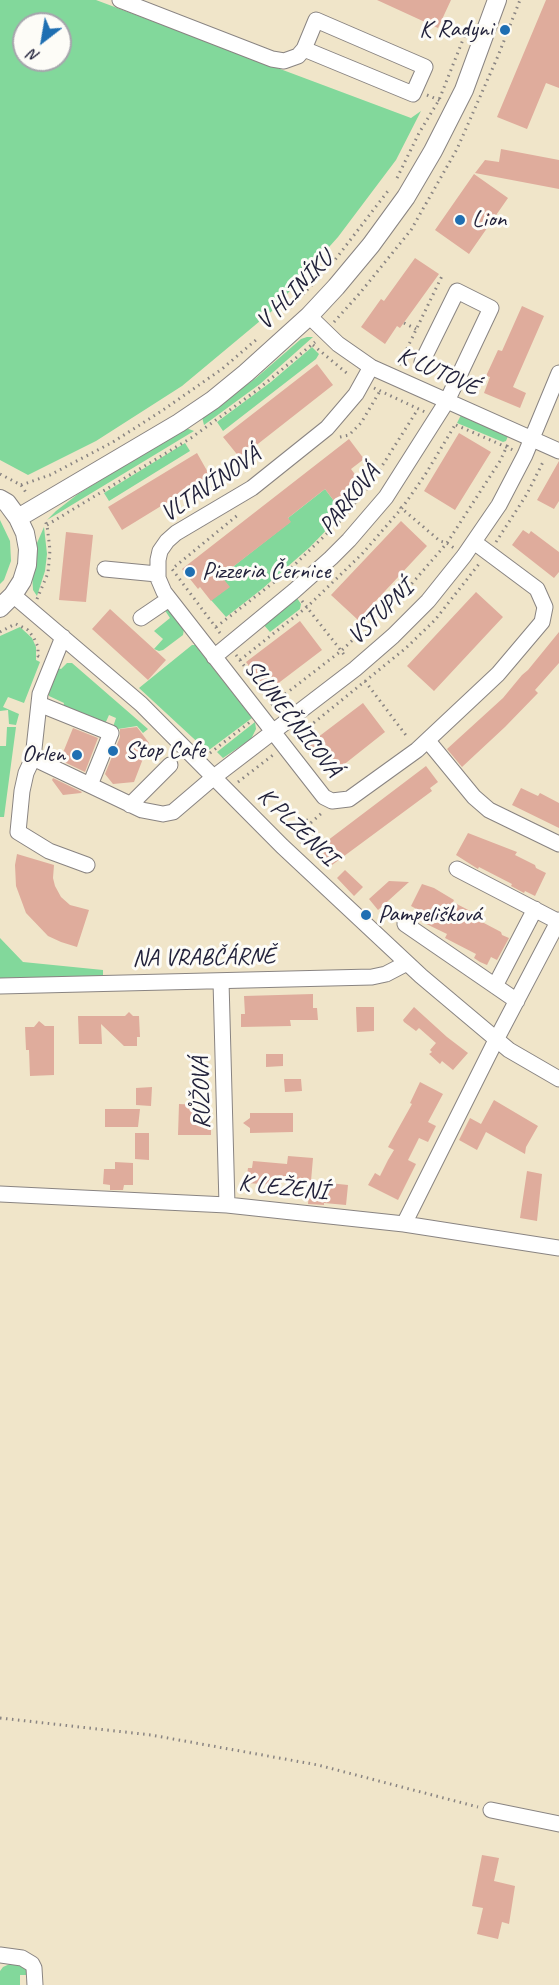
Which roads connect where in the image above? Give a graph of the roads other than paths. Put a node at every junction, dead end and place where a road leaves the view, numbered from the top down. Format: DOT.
graph roads {
  1 [pos="120,0"];
  2 [pos="497,0"];
  3 [pos="304,49"];
  4 [pos="309,316"];
  5 [pos="422,362"];
  6 [pos="371,367"];
  7 [pos="559,373"];
  8 [pos="447,401"];
  9 [pos="532,439"];
  10 [pos="559,451"];
  11 [pos="0,499"];
  12 [pos="18,518"];
  13 [pos="474,542"];
  14 [pos="105,569"];
  15 [pos="157,574"];
  16 [pos="14,595"];
  17 [pos="169,598"];
  18 [pos="0,608"];
  19 [pos="141,618"];
  20 [pos="63,637"];
  21 [pos="214,657"];
  22 [pos="39,704"];
  23 [pos="273,732"];
  24 [pos="428,741"];
  25 [pos="33,758"];
  26 [pos="170,765"];
  27 [pos="214,777"];
  28 [pos="90,785"];
  29 [pos="130,805"];
  30 [pos="559,844"];
  31 [pos="87,865"];
  32 [pos="457,869"];
  33 [pos="535,909"];
  34 [pos="559,921"];
  35 [pos="405,924"];
  36 [pos="407,963"];
  37 [pos="221,981"];
  38 [pos="0,986"];
  39 [pos="495,987"];
  40 [pos="517,1000"];
  41 [pos="496,1040"];
  42 [pos="559,1079"];
  43 [pos="3,1195"];
  44 [pos="226,1205"];
  45 [pos="404,1224"];
  46 [pos="559,1248"];
  47 [pos="491,1810"];
  48 [pos="559,1824"];
  49 [pos="0,1955"];
  50 [pos="35,1985"];
  1 -- 3 [label="street"];
  2 -- 4 [label="main road, V HLINÍKU"];
  3 -- 3 [label="street"];
  4 -- 6 [label="street, K LUTOVÉ"];
  4 -- 12 [label="main road, V HLINÍKU"];
  5 -- 8 [label="street, PARKOVÁ"];
  6 -- 8 [label="street, K LUTOVÉ"];
  6 -- 15 [label="street, VLTAVÍNOVÁ"];
  7 -- 9 [label="street, VSTUPNÍ"];
  8 -- 9 [label="street, K LUTOVÉ"];
  8 -- 21 [label="street, PARKOVÁ"];
  9 -- 10 [label="street, K LUTOVÉ"];
  9 -- 13 [label="street, VSTUPNÍ"];
  11 -- 12 [label="main road"];
  12 -- 16 [label="main road"];
  13 -- 23 [label="street, VSTUPNÍ"];
  13 -- 24 [label="street, SLUNEČNICOVÁ"];
  14 -- 15 [label="street"];
  15 -- 17 [label="street"];
  16 -- 18 [label="main road"];
  16 -- 20 [label="street, K PLZENCI"];
  17 -- 19 [label="street"];
  17 -- 21 [label="street"];
  20 -- 22 [label="street"];
  20 -- 27 [label="street, K PLZENCI"];
  21 -- 23 [label="street, SLUNEČNICOVÁ"];
  22 -- 25 [label="street"];
  22 -- 28 [label="street"];
  23 -- 24 [label="street, SLUNEČNICOVÁ"];
  23 -- 27 [label="street, VSTUPNÍ"];
  24 -- 30 [label="street"];
  25 -- 28 [label="street"];
  25 -- 31 [label="street"];
  26 -- 29 [label="street"];
  27 -- 29 [label="street, VSTUPNÍ"];
  27 -- 36 [label="street, K PLZENCI"];
  28 -- 29 [label="street"];
  32 -- 33 [label="street"];
  33 -- 34 [label="street"];
  33 -- 39 [label="street"];
  34 -- 40 [label="street"];
  35 -- 39 [label="street"];
  36 -- 37 [label="street, NA VRABČÁRNĚ"];
  36 -- 41 [label="street, K PLZENCI"];
  37 -- 38 [label="street, NA VRABČÁRNĚ"];
  37 -- 44 [label="street, RŮŽOVÁ"];
  39 -- 40 [label="street"];
  40 -- 41 [label="street"];
  41 -- 42 [label="street, K PLZENCI"];
  41 -- 45 [label="street"];
  43 -- 44 [label="street, K LEŽENÍ"];
  44 -- 45 [label="street, K LEŽENÍ"];
  45 -- 46 [label="street, K LEŽENÍ"];
  47 -- 48 [label="street"];
  49 -- 50 [label="street"];
}
